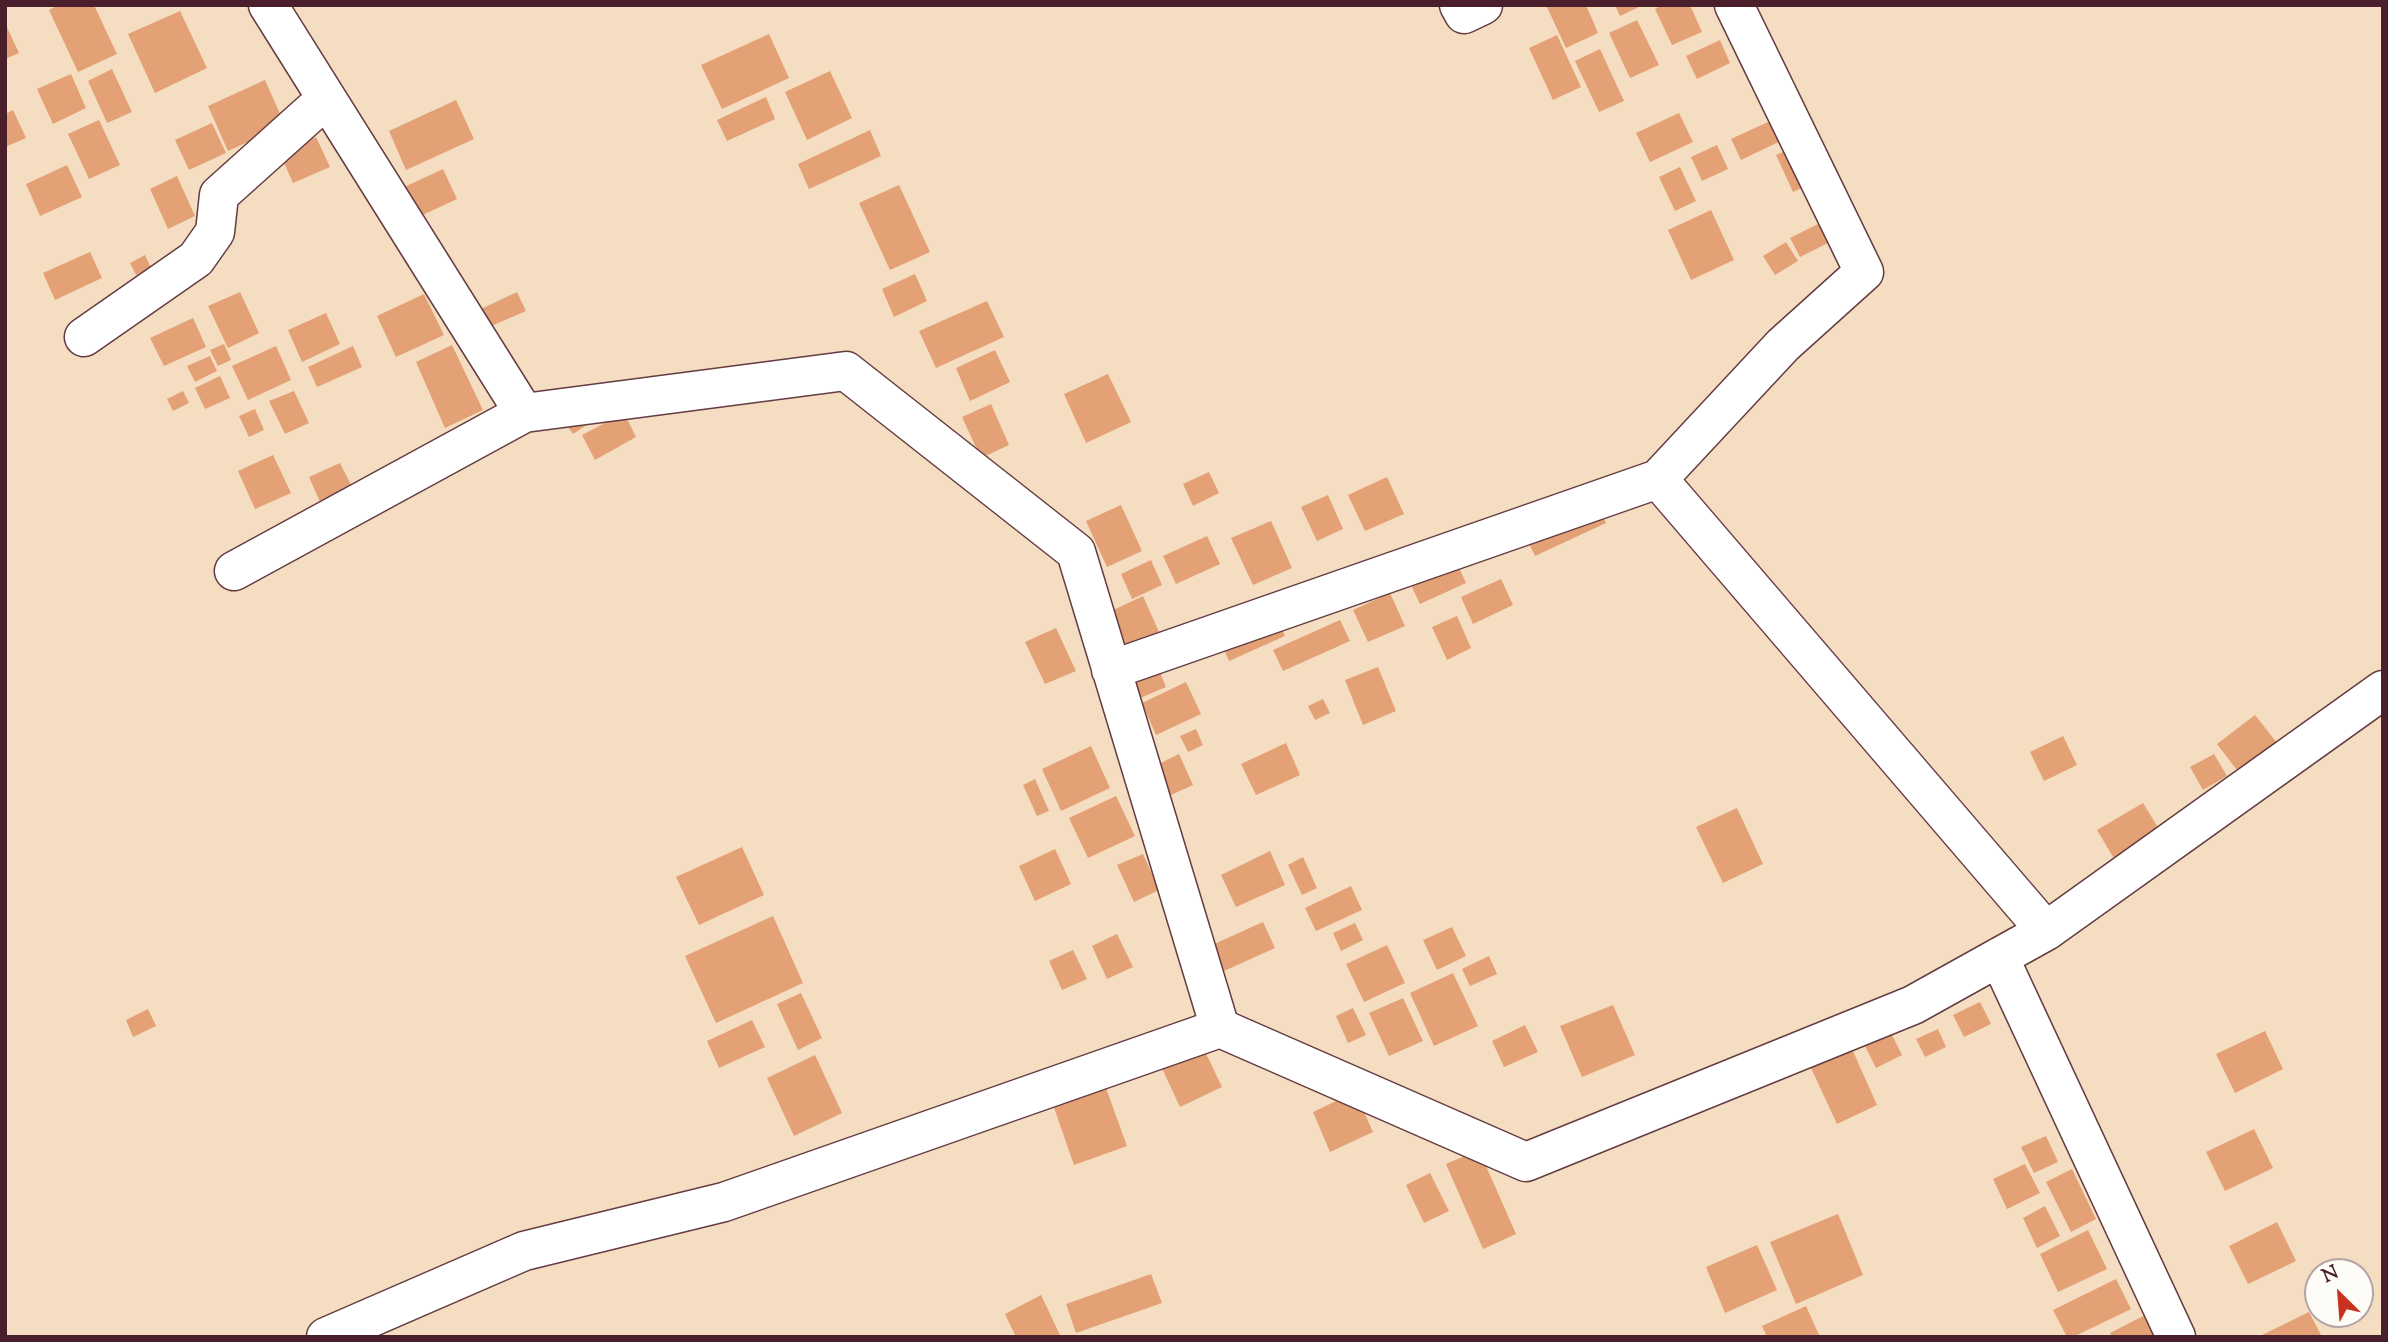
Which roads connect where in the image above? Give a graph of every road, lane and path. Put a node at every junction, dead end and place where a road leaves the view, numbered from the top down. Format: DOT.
graph roads {
  1 [pos="268,5"];
  2 [pos="1459,5"];
  3 [pos="1483,5"];
  4 [pos="1734,5"];
  5 [pos="326,99"];
  6 [pos="84,337"];
  7 [pos="524,413"];
  8 [pos="1658,479"];
  9 [pos="234,571"];
  10 [pos="1111,670"];
  11 [pos="2383,690"];
  12 [pos="2046,931"];
  13 [pos="1999,957"];
  14 [pos="1220,1028"];
  15 [pos="326,1337"];
  16 [pos="2176,1337"];
  1 -- 5 [label="street"];
  2 -- 3 [label="street"];
  4 -- 8 [label="street"];
  5 -- 6 [label="street"];
  5 -- 7 [label="street"];
  7 -- 9 [label="street"];
  7 -- 10 [label="street"];
  8 -- 10 [label="street"];
  8 -- 12 [label="street"];
  10 -- 14 [label="street"];
  11 -- 12 [label="street"];
  12 -- 13 [label="street"];
  13 -- 14 [label="street"];
  13 -- 16 [label="street"];
  14 -- 15 [label="street"];
}
